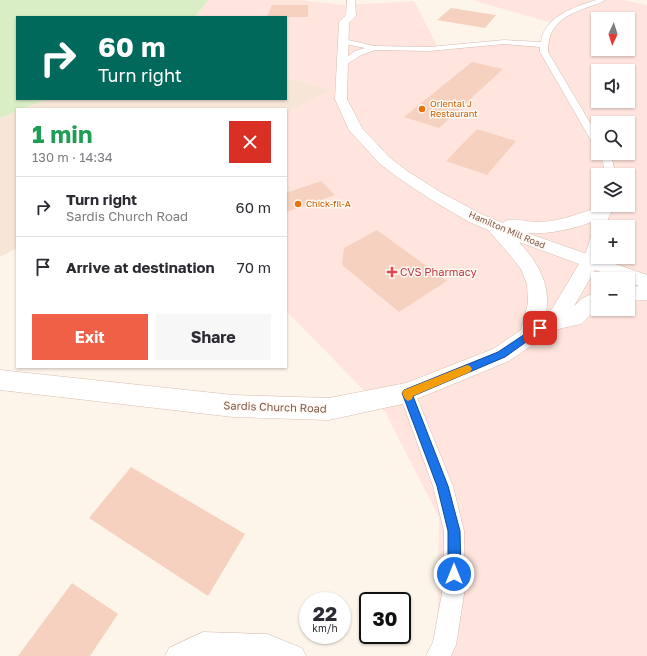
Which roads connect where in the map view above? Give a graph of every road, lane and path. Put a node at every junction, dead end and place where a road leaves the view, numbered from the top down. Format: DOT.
graph roads {
  1 [pos="351,0"];
  2 [pos="602,0"];
  3 [pos="344,41"];
  4 [pos="545,45"];
  5 [pos="374,48"];
  6 [pos="343,64"];
  7 [pos="591,132"];
  8 [pos="597,212"];
  9 [pos="475,218"];
  10 [pos="493,226"];
  11 [pos="591,258"];
  12 [pos="590,262"];
  13 [pos="647,282"];
  14 [pos="647,293"];
  15 [pos="635,294"];
  16 [pos="591,302"];
  17 [pos="539,328"];
  18 [pos="0,380"];
  19 [pos="407,393"];
  20 [pos="177,656"];
  21 [pos="294,656"];
  22 [pos="438,656"];
  1 -- 3 [label="main road, Hamilton Mill Road"];
  2 -- 4 [label="street"];
  3 -- 5 [label="street"];
  3 -- 6 [label="main road, Hamilton Mill Road"];
  4 -- 5 [label="street"];
  4 -- 7 [label="street"];
  5 -- 6 [label="street"];
  6 -- 9 [label="main road, Hamilton Mill Road"];
  8 -- 9 [label="main road"];
  9 -- 10 [label="main road, Hamilton Mill Road"];
  10 -- 12 [label="main road, Hamilton Mill Road"];
  10 -- 17 [label="main road"];
  11 -- 12 [label="street, Sardis Church Road"];
  12 -- 13 [label="main road, Hamilton Mill Road"];
  12 -- 17 [label="main road, Sardis Church Road"];
  14 -- 15 [label="main road"];
  16 -- 17 [label="main road"];
  17 -- 19 [label="main road, Sardis Church Road"];
  18 -- 19 [label="main road, Sardis Church Road"];
  19 -- 22 [label="street"];
  20 -- 21 [label="street"];
}
